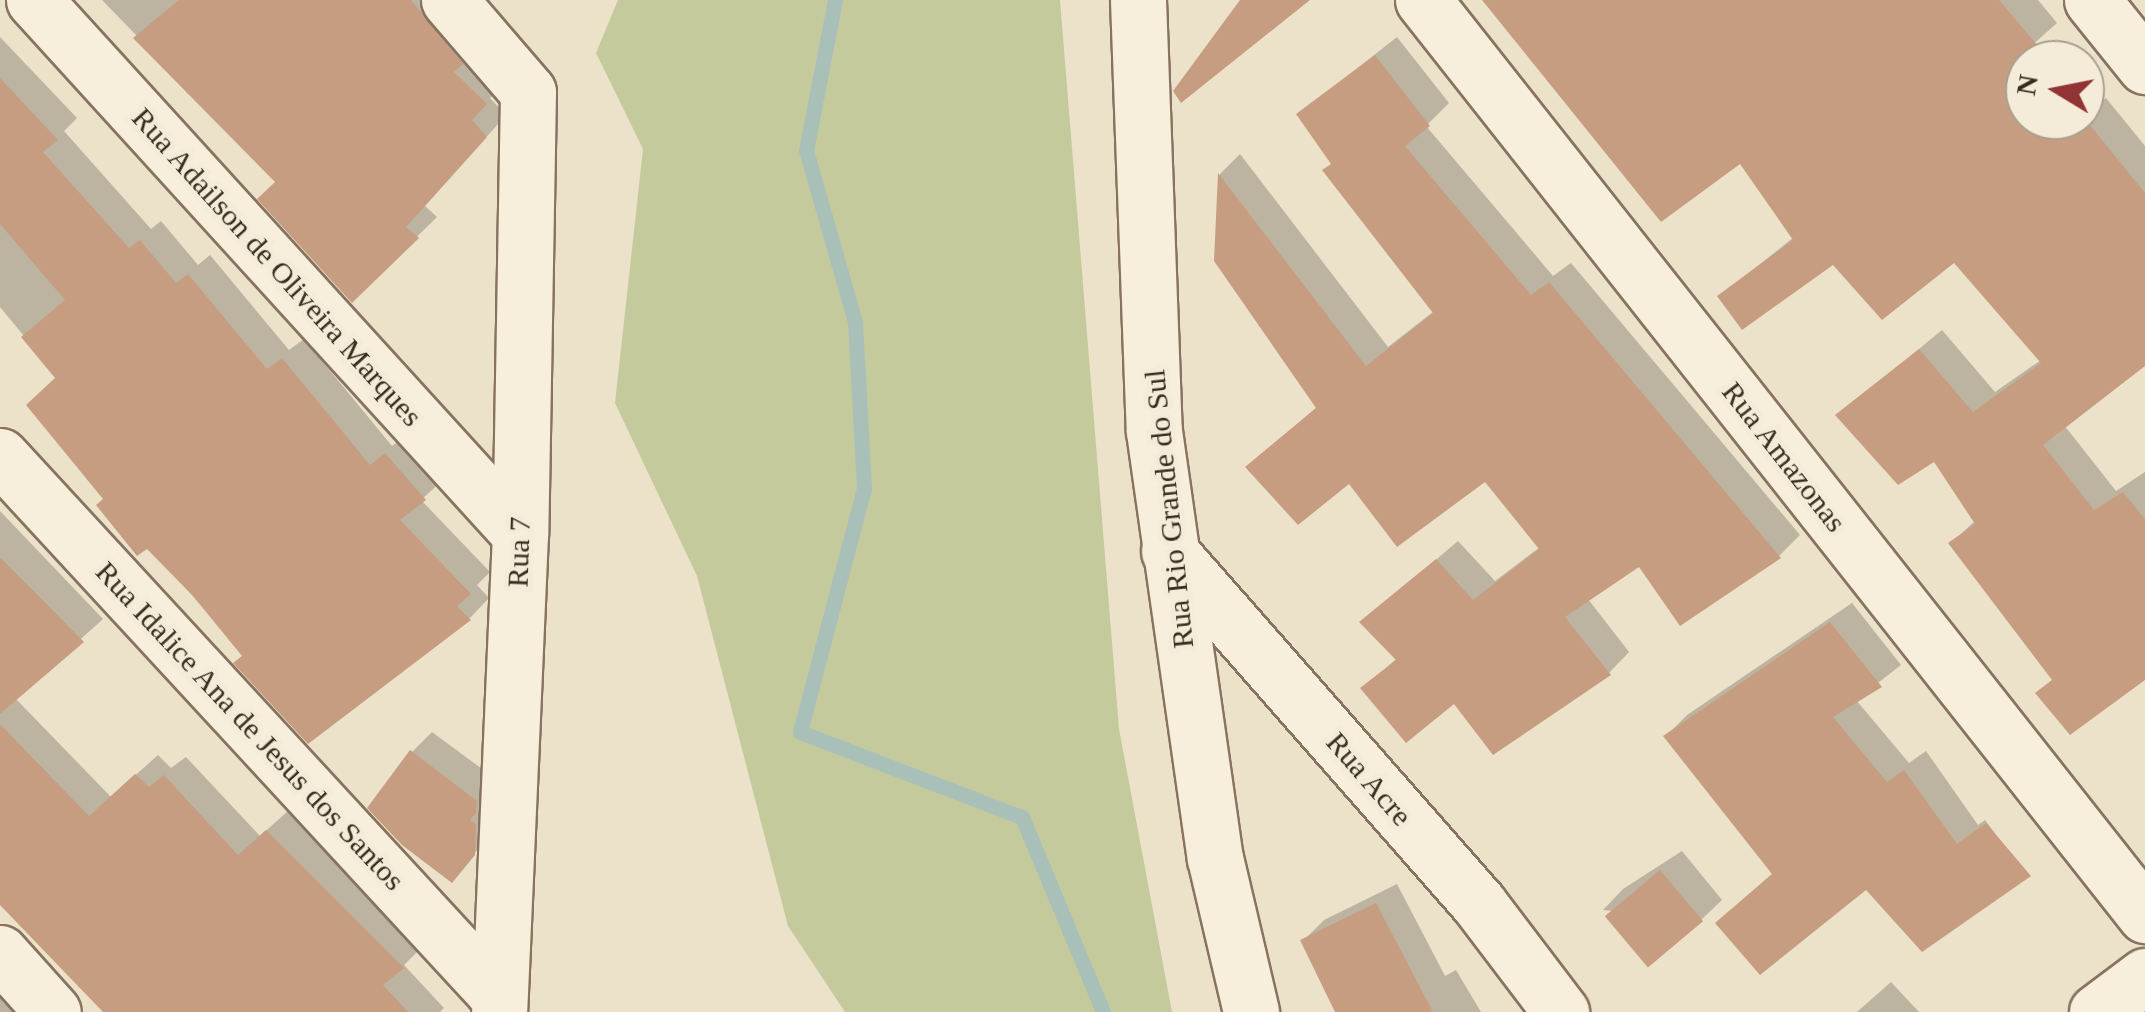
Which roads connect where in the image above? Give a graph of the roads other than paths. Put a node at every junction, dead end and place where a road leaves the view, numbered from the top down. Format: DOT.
graph roads {
  1 [pos="34,0"];
  2 [pos="449,0"];
  3 [pos="1138,0"];
  4 [pos="1423,0"];
  5 [pos="2092,0"];
  6 [pos="2145,66"];
  7 [pos="0,456"];
  8 [pos="520,534"];
  9 [pos="1170,551"];
  10 [pos="2145,914"];
  11 [pos="0,953"];
  12 [pos="2145,976"];
  13 [pos="499,1004"];
  14 [pos="54,1012"];
  15 [pos="1251,1012"];
  16 [pos="1561,1012"];
  17 [pos="2097,1012"];
  1 -- 8 [label="street, Rua Adailson de Oliveira Marques"];
  2 -- 8 [label="street, Rua 7"];
  3 -- 9 [label="street, Rua Rio Grande do Sul"];
  4 -- 10 [label="street, Rua Amazonas"];
  5 -- 6 [label="street"];
  7 -- 13 [label="street, Rua Idalice Ana de Jesus dos Santos"];
  8 -- 13 [label="street, Rua 7"];
  9 -- 15 [label="street, Rua Rio Grande do Sul"];
  9 -- 16 [label="street, Rua Acre"];
  11 -- 14 [label="street"];
  12 -- 17 [label="street"];
}
